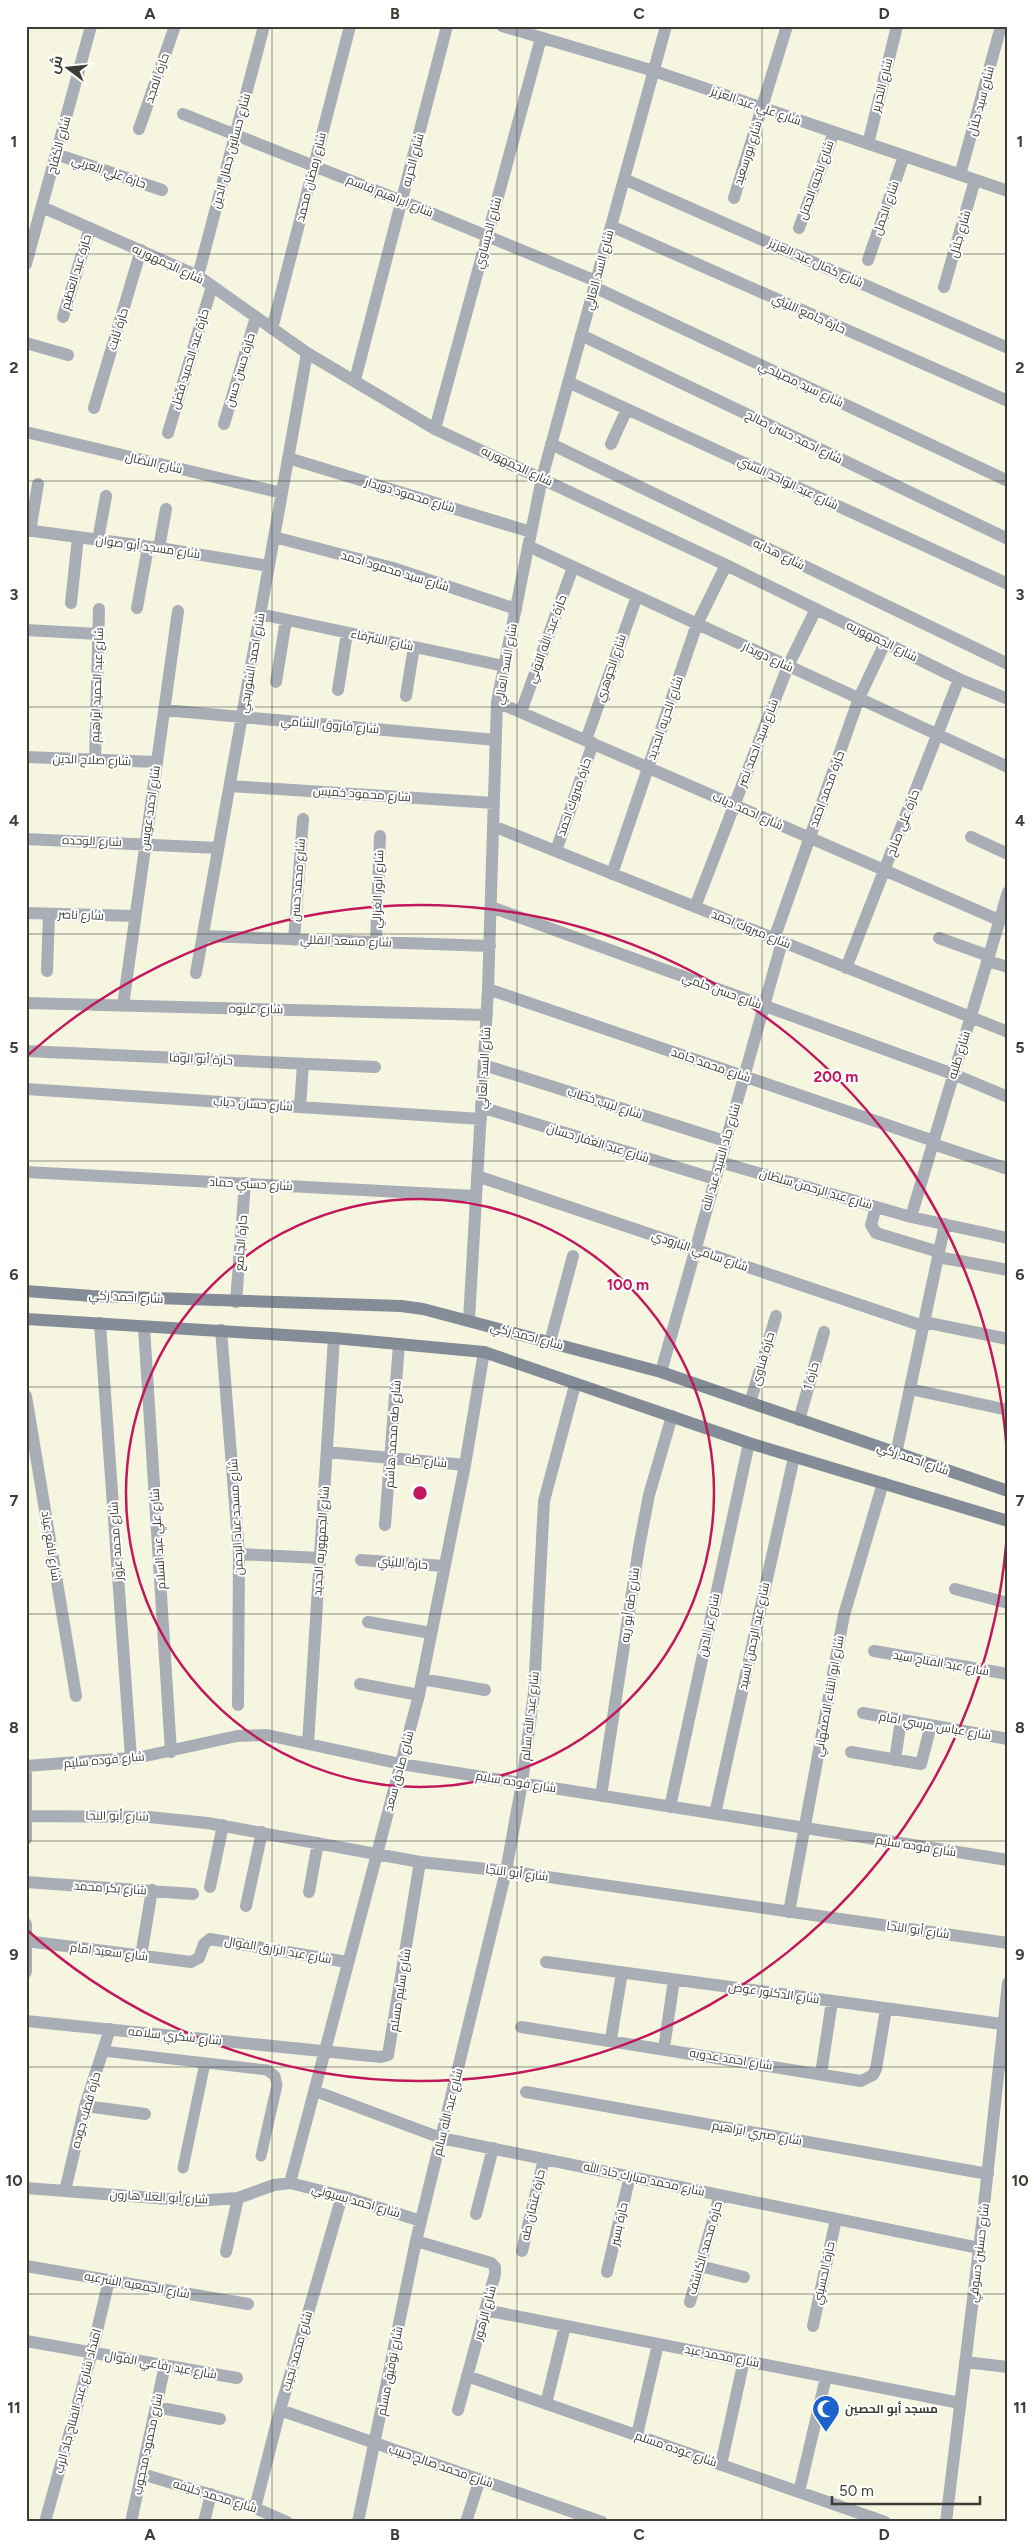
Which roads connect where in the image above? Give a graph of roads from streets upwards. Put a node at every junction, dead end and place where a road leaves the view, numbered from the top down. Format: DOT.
graph roads {
  1 [pos="91,26"];
  2 [pos="175,26"];
  3 [pos="264,26"];
  4 [pos="350,26"];
  5 [pos="447,26"];
  6 [pos="502,26"];
  7 [pos="666,26"];
  8 [pos="787,26"];
  9 [pos="897,26"];
  10 [pos="1001,26"];
  11 [pos="516,28"];
  12 [pos="541,38"];
  13 [pos="654,71"];
  14 [pos="763,108"];
  15 [pos="182,114"];
  16 [pos="138,129"];
  17 [pos="834,132"];
  18 [pos="235,135"];
  19 [pos="868,144"];
  20 [pos="56,154"];
  21 [pos="904,156"];
  22 [pos="314,166"];
  23 [pos="960,175"];
  24 [pos="624,179"];
  25 [pos="975,180"];
  26 [pos="162,190"];
  27 [pos="1008,191"];
  28 [pos="734,198"];
  29 [pos="402,201"];
  30 [pos="42,207"];
  31 [pos="611,226"];
  32 [pos="90,228"];
  33 [pos="799,228"];
  34 [pos="487,236"];
  35 [pos="141,250"];
  36 [pos="868,260"];
  37 [pos="26,264"];
  38 [pos="198,276"];
  39 [pos="595,284"];
  40 [pos="212,286"];
  41 [pos="944,287"];
  42 [pos="63,317"];
  43 [pos="256,317"];
  44 [pos="272,328"];
  45 [pos="581,335"];
  46 [pos="26,343"];
  47 [pos="1008,348"];
  48 [pos="307,353"];
  49 [pos="68,355"];
  50 [pos="355,380"];
  51 [pos="568,382"];
  52 [pos="1008,401"];
  53 [pos="94,408"];
  54 [pos="627,409"];
  55 [pos="224,424"];
  56 [pos="435,429"];
  57 [pos="26,432"];
  58 [pos="168,433"];
  59 [pos="551,444"];
  60 [pos="611,444"];
  61 [pos="288,458"];
  62 [pos="542,478"];
  63 [pos="1008,481"];
  64 [pos="38,484"];
  65 [pos="282,493"];
  66 [pos="106,496"];
  67 [pos="166,509"];
  68 [pos="28,530"];
  69 [pos="531,532"];
  70 [pos="78,537"];
  71 [pos="274,537"];
  72 [pos="1008,539"];
  73 [pos="98,540"];
  74 [pos="528,546"];
  75 [pos="153,547"];
  76 [pos="726,565"];
  77 [pos="269,566"];
  78 [pos="573,567"];
  79 [pos="1008,584"];
  80 [pos="637,596"];
  81 [pos="71,603"];
  82 [pos="137,608"];
  83 [pos="99,609"];
  84 [pos="516,609"];
  85 [pos="816,609"];
  86 [pos="178,611"];
  87 [pos="260,614"];
  88 [pos="286,620"];
  89 [pos="697,624"];
  90 [pos="26,630"];
  91 [pos="347,633"];
  92 [pos="99,634"];
  93 [pos="885,643"];
  94 [pos="414,647"];
  95 [pos="1008,664"];
  96 [pos="504,666"];
  97 [pos="788,666"];
  98 [pos="959,679"];
  99 [pos="276,682"];
  100 [pos="338,690"];
  101 [pos="406,696"];
  102 [pos="859,698"];
  103 [pos="1008,699"];
  104 [pos="497,702"];
  105 [pos="164,710"];
  106 [pos="521,712"];
  107 [pos="242,717"];
  108 [pos="937,735"];
  109 [pos="496,740"];
  110 [pos="589,742"];
  111 [pos="26,757"];
  112 [pos="95,760"];
  113 [pos="157,762"];
  114 [pos="648,767"];
  115 [pos="1008,767"];
  116 [pos="230,786"];
  117 [pos="494,803"];
  118 [pos="734,805"];
  119 [pos="303,820"];
  120 [pos="494,826"];
  121 [pos="380,836"];
  122 [pos="810,838"];
  123 [pos="971,838"];
  124 [pos="26,839"];
  125 [pos="146,843"];
  126 [pos="218,848"];
  127 [pos="556,851"];
  128 [pos="1008,854"];
  129 [pos="884,870"];
  130 [pos="612,874"];
  131 [pos="1008,892"];
  132 [pos="491,907"];
  133 [pos="695,907"];
  134 [pos="26,913"];
  135 [pos="49,914"];
  136 [pos="136,916"];
  137 [pos="999,920"];
  138 [pos="203,936"];
  139 [pos="940,938"];
  140 [pos="294,940"];
  141 [pos="778,940"];
  142 [pos="376,942"];
  143 [pos="490,946"];
  144 [pos="988,959"];
  145 [pos="1008,967"];
  146 [pos="846,968"];
  147 [pos="47,971"];
  148 [pos="196,973"];
  149 [pos="488,989"];
  150 [pos="26,1003"];
  151 [pos="123,1006"];
  152 [pos="764,1006"];
  153 [pos="486,1015"];
  154 [pos="970,1017"];
  155 [pos="1008,1032"];
  156 [pos="26,1051"];
  157 [pos="303,1064"];
  158 [pos="484,1065"];
  159 [pos="375,1067"];
  160 [pos="953,1074"];
  161 [pos="744,1076"];
  162 [pos="26,1088"];
  163 [pos="1008,1096"];
  164 [pos="300,1107"];
  165 [pos="481,1113"];
  166 [pos="726,1141"];
  167 [pos="933,1142"];
  168 [pos="720,1162"];
  169 [pos="1008,1169"];
  170 [pos="26,1172"];
  171 [pos="477,1176"];
  172 [pos="715,1179"];
  173 [pos="245,1183"];
  174 [pos="476,1196"];
  175 [pos="876,1207"];
  176 [pos="911,1217"];
  177 [pos="945,1224"];
  178 [pos="1008,1238"];
  179 [pos="695,1249"];
  180 [pos="938,1255"];
  181 [pos="573,1256"];
  182 [pos="1008,1270"];
  183 [pos="26,1291"];
  184 [pos="236,1302"];
  185 [pos="776,1316"];
  186 [pos="26,1319"];
  187 [pos="469,1320"];
  188 [pos="100,1323"];
  189 [pos="924,1324"];
  190 [pos="144,1327"];
  191 [pos="221,1330"];
  192 [pos="824,1332"];
  193 [pos="334,1338"];
  194 [pos="1008,1339"];
  195 [pos="550,1342"];
  196 [pos="399,1344"];
  197 [pos="484,1352"];
  198 [pos="661,1372"];
  199 [pos="575,1385"];
  200 [pos="910,1389"];
  201 [pos="26,1396"];
  202 [pos="750,1403"];
  203 [pos="1008,1410"];
  204 [pos="672,1416"];
  205 [pos="798,1420"];
  206 [pos="749,1444"];
  207 [pos="327,1452"];
  208 [pos="896,1454"];
  209 [pos="794,1457"];
  210 [pos="392,1458"];
  211 [pos="464,1465"];
  212 [pos="883,1483"];
  213 [pos="1008,1491"];
  214 [pos="1008,1521"];
  215 [pos="385,1524"];
  216 [pos="239,1554"];
  217 [pos="320,1558"];
  218 [pos="361,1560"];
  219 [pos="444,1566"];
  220 [pos="955,1589"];
  221 [pos="1008,1603"];
  222 [pos="368,1622"];
  223 [pos="431,1633"];
  224 [pos="874,1651"];
  225 [pos="1008,1674"];
  226 [pos="422,1678"];
  227 [pos="360,1684"];
  228 [pos="485,1690"];
  229 [pos="419,1695"];
  230 [pos="76,1696"];
  231 [pos="238,1705"];
  232 [pos="863,1713"];
  233 [pos="901,1720"];
  234 [pos="931,1725"];
  235 [pos="1008,1739"];
  236 [pos="308,1744"];
  237 [pos="172,1752"];
  238 [pos="851,1752"];
  239 [pos="132,1758"];
  240 [pos="895,1760"];
  241 [pos="402,1764"];
  242 [pos="26,1766"];
  243 [pos="522,1783"];
  244 [pos="600,1796"];
  245 [pos="670,1807"];
  246 [pos="715,1814"];
  247 [pos="26,1816"];
  248 [pos="223,1825"];
  249 [pos="804,1829"];
  250 [pos="26,1831"];
  251 [pos="262,1832"];
  252 [pos="26,1839"];
  253 [pos="318,1843"];
  254 [pos="377,1855"];
  255 [pos="1008,1860"];
  256 [pos="420,1862"];
  257 [pos="506,1871"];
  258 [pos="26,1882"];
  259 [pos="210,1887"];
  260 [pos="152,1890"];
  261 [pos="309,1892"];
  262 [pos="193,1894"];
  263 [pos="246,1906"];
  264 [pos="789,1912"];
  265 [pos="26,1924"];
  266 [pos="26,1941"];
  267 [pos="1008,1943"];
  268 [pos="141,1956"];
  269 [pos="191,1962"];
  270 [pos="348,1962"];
  271 [pos="546,1962"];
  272 [pos="26,1972"];
  273 [pos="622,1972"];
  274 [pos="674,1980"];
  275 [pos="1008,1983"];
  276 [pos="832,2001"];
  277 [pos="886,2009"];
  278 [pos="1005,2017"];
  279 [pos="26,2021"];
  280 [pos="522,2026"];
  281 [pos="110,2029"];
  282 [pos="611,2039"];
  283 [pos="664,2048"];
  284 [pos="325,2051"];
  285 [pos="1003,2071"];
  286 [pos="821,2074"];
  287 [pos="314,2091"];
  288 [pos="526,2092"];
  289 [pos="85,2106"];
  290 [pos="144,2114"];
  291 [pos="442,2138"];
  292 [pos="493,2148"];
  293 [pos="544,2159"];
  294 [pos="988,2174"];
  295 [pos="630,2176"];
  296 [pos="290,2183"];
  297 [pos="26,2188"];
  298 [pos="64,2191"];
  299 [pos="720,2195"];
  300 [pos="342,2196"];
  301 [pos="238,2198"];
  302 [pos="476,2214"];
  303 [pos="836,2219"];
  304 [pos="421,2221"];
  305 [pos="416,2241"];
  306 [pos="979,2248"];
  307 [pos="522,2251"];
  308 [pos="226,2252"];
  309 [pos="26,2266"];
  310 [pos="700,2266"];
  311 [pos="607,2272"];
  312 [pos="744,2278"];
  313 [pos="109,2280"];
  314 [pos="690,2302"];
  315 [pos="248,2304"];
  316 [pos="485,2310"];
  317 [pos="566,2326"];
  318 [pos="813,2326"];
  319 [pos="26,2341"];
  320 [pos="658,2344"];
  321 [pos="92,2352"];
  322 [pos="744,2360"];
  323 [pos="966,2362"];
  324 [pos="165,2365"];
  325 [pos="1008,2367"];
  326 [pos="467,2376"];
  327 [pos="826,2377"];
  328 [pos="237,2378"];
  329 [pos="960,2403"];
  330 [pos="546,2404"];
  331 [pos="156,2407"];
  332 [pos="280,2410"];
  333 [pos="458,2410"];
  334 [pos="220,2420"];
  335 [pos="637,2435"];
  336 [pos="376,2443"];
  337 [pos="721,2464"];
  338 [pos="142,2474"];
  339 [pos="480,2480"];
  340 [pos="798,2492"];
  341 [pos="211,2494"];
  342 [pos="255,2508"];
  343 [pos="45,2522"];
  344 [pos="131,2522"];
  345 [pos="204,2522"];
  346 [pos="287,2522"];
  347 [pos="358,2522"];
  348 [pos="466,2522"];
  349 [pos="602,2522"];
  350 [pos="885,2522"];
  351 [pos="946,2522"];
  1 -- 20 [label="street, شارع الكفاح"];
  2 -- 16 [label="street, حارة المجد"];
  3 -- 18 [label="street, شارع حسانين جمال الدين"];
  4 -- 22 [label="street, شارع رمضان محمد"];
  5 -- 29 [label="street, شارع الحريه"];
  6 -- 11 [label="street, شارع علي عبد العزيز"];
  7 -- 13 [label="street, شارع السد العالي"];
  8 -- 14 [label="street, شارع بورسعيد"];
  9 -- 19 [label="street, شارع التحرير"];
  10 -- 23 [label="street, شارع سيد جلال"];
  11 -- 12 [label="street, شارع علي عبد العزيز"];
  12 -- 13 [label="street, شارع علي عبد العزيز"];
  12 -- 34 [label="street, شارع الدبساوي"];
  13 -- 14 [label="street, شارع علي عبد العزيز"];
  13 -- 24 [label="street, شارع السد العالي"];
  14 -- 17 [label="street, شارع علي عبد العزيز"];
  14 -- 28 [label="street, شارع بورسعيد"];
  15 -- 18 [label="street, شارع ابراهيم قاسم"];
  17 -- 19 [label="street, شارع علي عبد العزيز"];
  17 -- 33 [label="street, شارع ناحيه الجمل"];
  18 -- 22 [label="street, شارع ابراهيم قاسم"];
  18 -- 38 [label="street, شارع حسانين جمال الدين"];
  19 -- 21 [label="street, شارع علي عبد العزيز"];
  20 -- 26 [label="street, حارة علي العربي"];
  20 -- 30 [label="street, شارع الكفاح"];
  21 -- 23 [label="street, شارع علي عبد العزيز"];
  21 -- 36 [label="street, شارع الجمل"];
  22 -- 29 [label="street, شارع ابراهيم قاسم"];
  22 -- 44 [label="street, شارع رمضان محمد"];
  23 -- 25 [label="street, شارع علي عبد العزيز"];
  24 -- 31 [label="street, شارع السد العالي"];
  24 -- 47 [label="street, شارع كمال عبد العزيز"];
  25 -- 27 [label="street, شارع علي عبد العزيز"];
  25 -- 41 [label="street, شارع جلال"];
  29 -- 34 [label="street, شارع ابراهيم قاسم"];
  29 -- 50 [label="street, شارع الحريه"];
  30 -- 32 [label="street, شارع الجمهوريه"];
  30 -- 37 [label="street, شارع الكفاح"];
  31 -- 39 [label="street, شارع السد العالي"];
  31 -- 52 [label="street, حارة جامع الليثي"];
  32 -- 35 [label="street, شارع الجمهوريه"];
  32 -- 42 [label="street, حارة عبد العظيم"];
  34 -- 39 [label="street, شارع ابراهيم قاسم"];
  34 -- 56 [label="street, شارع الدبساوي"];
  35 -- 38 [label="street, شارع الجمهوريه"];
  35 -- 53 [label="street, حارة ثابت"];
  38 -- 40 [label="street, شارع الجمهوريه"];
  39 -- 45 [label="street, شارع السد العالي"];
  39 -- 63 [label="street, شارع سيد مصيلحي"];
  40 -- 43 [label="street, شارع الجمهوريه"];
  40 -- 58 [label="street, حارة عبد الحميد فضل"];
  43 -- 44 [label="street, شارع الجمهوريه"];
  43 -- 55 [label="street, حارة حسن حسن"];
  44 -- 48 [label="street, شارع الجمهوريه"];
  45 -- 51 [label="street, شارع السد العالي"];
  45 -- 72 [label="street, شارع احمد حسن صالح"];
  46 -- 49 [label="street"];
  48 -- 50 [label="street, شارع الجمهوريه"];
  48 -- 61 [label="street, شارع احمد الشوربجي"];
  50 -- 56 [label="street, شارع الجمهوريه"];
  51 -- 54 [label="street, شارع عبد الواحد السني"];
  51 -- 59 [label="street, شارع السد العالي"];
  54 -- 60 [label="street"];
  54 -- 79 [label="street, شارع عبد الواحد السني"];
  56 -- 62 [label="street, شارع الجمهوريه"];
  57 -- 65 [label="street, شارع النضال"];
  59 -- 62 [label="street, شارع السد العالي"];
  59 -- 95 [label="street, شارع هدايه"];
  61 -- 65 [label="street, شارع احمد الشوربجي"];
  61 -- 69 [label="street, شارع محمود دويدار"];
  62 -- 69 [label="street, شارع السد العالي"];
  62 -- 76 [label="street, شارع الجمهوريه"];
  64 -- 68 [label="street"];
  65 -- 71 [label="street, شارع احمد الشوربجي"];
  66 -- 73 [label="street"];
  67 -- 75 [label="street"];
  68 -- 70 [label="street, شارع مسجد أبو صوان"];
  69 -- 74 [label="street, شارع السد العالي"];
  70 -- 73 [label="street, شارع مسجد أبو صوان"];
  70 -- 81 [label="street"];
  71 -- 77 [label="street, شارع احمد الشوربجي"];
  71 -- 84 [label="street, شارع سيد محمود احمد"];
  73 -- 75 [label="street, شارع مسجد أبو صوان"];
  74 -- 78 [label="street, شارع دويدار"];
  74 -- 84 [label="street, شارع السد العالي"];
  75 -- 77 [label="street, شارع مسجد أبو صوان"];
  75 -- 82 [label="street"];
  76 -- 85 [label="street, شارع الجمهوريه"];
  76 -- 89 [label="street, شارع الحريه الجديد"];
  77 -- 87 [label="street, شارع احمد الشوربجي"];
  78 -- 80 [label="street, شارع دويدار"];
  78 -- 106 [label="street, حارة عبد الله التوني"];
  80 -- 89 [label="street, شارع دويدار"];
  80 -- 110 [label="street, شارع الجوهري"];
  83 -- 92 [label="street, شارع عبد الحميد ابراهيم"];
  84 -- 96 [label="street, شارع السد العالي"];
  85 -- 93 [label="street, شارع الجمهوريه"];
  85 -- 97 [label="street, شارع سيد احمد نصر"];
  86 -- 105 [label="street, شارع احمد عويس"];
  87 -- 88 [label="street, شارع الشرفاء"];
  87 -- 107 [label="street, شارع احمد الشوربجي"];
  88 -- 91 [label="street, شارع الشرفاء"];
  88 -- 99 [label="street"];
  89 -- 97 [label="street, شارع دويدار"];
  89 -- 114 [label="street, شارع الحريه الجديد"];
  90 -- 92 [label="street"];
  91 -- 94 [label="street, شارع الشرفاء"];
  91 -- 100 [label="street"];
  92 -- 112 [label="street, شارع عبد الحميد ابراهيم"];
  93 -- 98 [label="street, شارع الجمهوريه"];
  93 -- 102 [label="street, حارة محمد احمد"];
  94 -- 96 [label="street, شارع الشرفاء"];
  94 -- 101 [label="street"];
  96 -- 104 [label="street, شارع السد العالي"];
  97 -- 102 [label="street, شارع دويدار"];
  97 -- 118 [label="street, شارع سيد احمد نصر"];
  98 -- 103 [label="street, شارع الجمهوريه"];
  98 -- 108 [label="street, حارة علي صالح"];
  102 -- 108 [label="street, شارع دويدار"];
  102 -- 122 [label="street, حارة محمد احمد"];
  104 -- 106 [label="street, شارع احمد دياب"];
  104 -- 109 [label="street, شارع السد العالي"];
  105 -- 107 [label="street, شارع فاروق الشامي"];
  105 -- 113 [label="street, شارع احمد عويس"];
  106 -- 110 [label="street, شارع احمد دياب"];
  107 -- 109 [label="street, شارع فاروق الشامي"];
  107 -- 116 [label="street, شارع احمد الشوربجي"];
  108 -- 115 [label="street, شارع دويدار"];
  108 -- 129 [label="street, حارة علي صالح"];
  109 -- 117 [label="street, شارع السد العالي"];
  110 -- 114 [label="street, شارع احمد دياب"];
  110 -- 127 [label="street, حارة مبروك احمد"];
  111 -- 112 [label="street, شارع صلاح الدين"];
  112 -- 113 [label="street, شارع صلاح الدين"];
  113 -- 125 [label="street, شارع احمد عويس"];
  114 -- 118 [label="street, شارع احمد دياب"];
  114 -- 130 [label="street, شارع الحريه الجديد"];
  116 -- 117 [label="street, شارع محمود خميس"];
  116 -- 126 [label="street, شارع احمد الشوربجي"];
  117 -- 120 [label="street, شارع السد العالي"];
  118 -- 122 [label="street, شارع احمد دياب"];
  118 -- 133 [label="street, شارع سيد احمد نصر"];
  119 -- 140 [label="street, شارع محمد حسن"];
  120 -- 127 [label="street, شارع مبروك احمد"];
  120 -- 132 [label="street, شارع السد العالي"];
  121 -- 142 [label="street, شارع انور الغزالي"];
  122 -- 129 [label="street, شارع احمد دياب"];
  122 -- 141 [label="street, حارة محمد احمد"];
  123 -- 128 [label="street"];
  124 -- 125 [label="street, شارع الوحده"];
  125 -- 126 [label="street, شارع الوحده"];
  125 -- 136 [label="street, شارع احمد عويس"];
  126 -- 138 [label="street, شارع احمد الشوربجي"];
  127 -- 130 [label="street, شارع مبروك احمد"];
  129 -- 137 [label="street, شارع احمد دياب"];
  129 -- 146 [label="street, حارة علي صالح"];
  130 -- 133 [label="street, شارع مبروك احمد"];
  131 -- 137 [label="street, شارع طلبه"];
  132 -- 143 [label="street, شارع السد العالي"];
  132 -- 152 [label="street, شارع حسن حلمي"];
  133 -- 141 [label="street, شارع مبروك احمد"];
  134 -- 135 [label="street, شارع ناصر"];
  135 -- 136 [label="street, شارع ناصر"];
  135 -- 147 [label="street"];
  136 -- 151 [label="street, شارع احمد عويس"];
  137 -- 144 [label="street, شارع طلبه"];
  138 -- 140 [label="street, شارع مسعد القللي"];
  138 -- 148 [label="street, شارع احمد الشوربجي"];
  139 -- 144 [label="street"];
  140 -- 142 [label="street, شارع مسعد القللي"];
  141 -- 146 [label="street, شارع مبروك احمد"];
  141 -- 152 [label="street, شارع جاد السيد عبد الله"];
  142 -- 143 [label="street, شارع مسعد القللي"];
  143 -- 149 [label="street, شارع السد العالي"];
  144 -- 145 [label="street"];
  144 -- 154 [label="street, شارع طلبه"];
  146 -- 154 [label="street, شارع مبروك احمد"];
  149 -- 153 [label="street, شارع السد العالي"];
  149 -- 161 [label="street, شارع محمد حامد"];
  150 -- 151 [label="street, شارع عليوه"];
  151 -- 153 [label="street, شارع عليوه"];
  152 -- 160 [label="street, شارع حسن حلمي"];
  152 -- 161 [label="street, شارع جاد السيد عبد الله"];
  153 -- 158 [label="street, شارع السد العالي"];
  154 -- 155 [label="street, شارع مبروك احمد"];
  154 -- 160 [label="street, شارع طلبه"];
  156 -- 157 [label="street, حارة أبو الوفا"];
  157 -- 159 [label="street, حارة أبو الوفا"];
  157 -- 164 [label="street"];
  158 -- 165 [label="street, شارع السد العالي"];
  158 -- 166 [label="street, شارع لبيب خطاب"];
  160 -- 163 [label="street, شارع حسن حلمي"];
  160 -- 167 [label="street, شارع طلبه"];
  161 -- 166 [label="street, شارع جاد السيد عبد الله"];
  161 -- 167 [label="street, شارع محمد حامد"];
  162 -- 164 [label="street, شارع حسان دياب"];
  164 -- 165 [label="street, شارع حسان دياب"];
  165 -- 171 [label="street, شارع السد العالي"];
  165 -- 172 [label="street, شارع عبد الغفار حسان"];
  166 -- 168 [label="street, شارع جاد السيد عبد الله"];
  167 -- 169 [label="street, شارع محمد حامد"];
  167 -- 176 [label="street, شارع طلبه"];
  168 -- 172 [label="street, شارع جاد السيد عبد الله"];
  168 -- 175 [label="street, شارع عبد الرحمن سلطان"];
  170 -- 173 [label="street, شارع حسني حماد"];
  171 -- 174 [label="street, شارع السد العالي"];
  171 -- 179 [label="street, شارع سامي البارودي"];
  172 -- 179 [label="street, شارع جاد السيد عبد الله"];
  173 -- 174 [label="street, شارع حسني حماد"];
  173 -- 184 [label="street, حارة الجامع"];
  174 -- 187 [label="street, شارع السد العالي"];
  175 -- 176 [label="street, شارع عبد الرحمن سلطان"];
  175 -- 180 [label="street"];
  176 -- 177 [label="street, شارع عبد الرحمن سلطان"];
  177 -- 178 [label="street, شارع عبد الرحمن سلطان"];
  177 -- 180 [label="street"];
  179 -- 189 [label="street, شارع سامي البارودي"];
  179 -- 198 [label="street, شارع جاد السيد عبد الله"];
  180 -- 182 [label="street"];
  180 -- 189 [label="street"];
  181 -- 195 [label="street"];
  183 -- 184 [label="street, شارع احمد زكي"];
  184 -- 187 [label="street, شارع احمد زكي"];
  185 -- 202 [label="street, حارة قناوى"];
  186 -- 188 [label="street"];
  187 -- 195 [label="street, شارع احمد زكي"];
  188 -- 190 [label="street"];
  188 -- 239 [label="street, شارع محمد عزوز"];
  189 -- 194 [label="street, شارع سامي البارودي"];
  189 -- 200 [label="street"];
  190 -- 191 [label="street"];
  190 -- 237 [label="street, شارع علي عبد السلام"];
  191 -- 193 [label="street"];
  191 -- 216 [label="street, شارع مسجد عباد الرحمن"];
  192 -- 205 [label="street, حارة 1"];
  193 -- 196 [label="street"];
  193 -- 207 [label="street, شارع الجمهوريه الجديد"];
  195 -- 198 [label="street, شارع احمد زكي"];
  196 -- 197 [label="street"];
  196 -- 210 [label="street, شارع طه محمد هاشم"];
  197 -- 199 [label="street"];
  197 -- 211 [label="street, شارع صادق سعد"];
  198 -- 202 [label="street, شارع احمد زكي"];
  199 -- 204 [label="street"];
  199 -- 243 [label="street, شارع عبد الله سالم"];
  200 -- 203 [label="street"];
  200 -- 208 [label="street"];
  201 -- 230 [label="street, شارع نافع عياد"];
  202 -- 205 [label="street, شارع احمد زكي"];
  204 -- 206 [label="street"];
  204 -- 244 [label="street, شارع طه أبو ريه"];
  205 -- 208 [label="street, شارع احمد زكي"];
  206 -- 209 [label="street"];
  206 -- 245 [label="street, شارع عز الدين"];
  207 -- 210 [label="street, شارع طه"];
  207 -- 217 [label="street, شارع الجمهوريه الجديد"];
  208 -- 213 [label="street, شارع احمد زكي"];
  209 -- 212 [label="street"];
  209 -- 246 [label="street, شارع عبد الرحمن السيد"];
  210 -- 211 [label="street, شارع طه"];
  210 -- 215 [label="street, شارع طه محمد هاشم"];
  211 -- 219 [label="street, شارع صادق سعد"];
  212 -- 214 [label="street"];
  212 -- 249 [label="street, شارع ابو الثناء الاصفهاني"];
  216 -- 217 [label="street"];
  216 -- 231 [label="street, شارع مسجد عباد الرحمن"];
  217 -- 236 [label="street, شارع الجمهوريه الجديد"];
  218 -- 219 [label="street, حارة الليثي"];
  219 -- 223 [label="street, شارع صادق سعد"];
  220 -- 221 [label="street"];
  222 -- 223 [label="street"];
  223 -- 226 [label="street, شارع صادق سعد"];
  224 -- 225 [label="street, شارع عبد الفتاح سيد"];
  226 -- 228 [label="street"];
  226 -- 229 [label="street, شارع صادق سعد"];
  227 -- 229 [label="street"];
  229 -- 241 [label="street, شارع صادق سعد"];
  232 -- 233 [label="street, شارع عباس مرسي امام"];
  233 -- 234 [label="street, شارع عباس مرسي امام"];
  233 -- 240 [label="street"];
  234 -- 235 [label="street, شارع عباس مرسي امام"];
  234 -- 240 [label="street"];
  236 -- 237 [label="street, شارع فوده سليم"];
  236 -- 241 [label="street, شارع فوده سليم"];
  237 -- 239 [label="street, شارع فوده سليم"];
  238 -- 240 [label="street"];
  239 -- 242 [label="street, شارع فوده سليم"];
  241 -- 243 [label="street, شارع فوده سليم"];
  241 -- 254 [label="street, شارع صادق سعد"];
  242 -- 247 [label="street"];
  243 -- 244 [label="street, شارع فوده سليم"];
  243 -- 257 [label="street, شارع عبد الله سالم"];
  244 -- 245 [label="street, شارع فوده سليم"];
  245 -- 246 [label="street, شارع فوده سليم"];
  246 -- 249 [label="street, شارع فوده سليم"];
  247 -- 248 [label="street, شارع أبو النجا"];
  247 -- 250 [label="street"];
  248 -- 251 [label="street, شارع أبو النجا"];
  248 -- 259 [label="street"];
  249 -- 255 [label="street, شارع فوده سليم"];
  249 -- 264 [label="street, شارع ابو الثناء الاصفهاني"];
  250 -- 252 [label="street"];
  251 -- 253 [label="street, شارع أبو النجا"];
  251 -- 263 [label="street"];
  253 -- 254 [label="street, شارع أبو النجا"];
  253 -- 261 [label="street"];
  254 -- 256 [label="street, شارع أبو النجا"];
  254 -- 270 [label="street, شارع صادق سعد"];
  256 -- 257 [label="street, شارع أبو النجا"];
  256 -- 284 [label="street, شارع سليم مسلم"];
  257 -- 264 [label="street, شارع أبو النجا"];
  257 -- 291 [label="street, شارع عبد الله سالم"];
  258 -- 260 [label="street, شارع بكر محمد"];
  260 -- 262 [label="street, شارع بكر محمد"];
  260 -- 268 [label="street"];
  264 -- 267 [label="street, شارع أبو النجا"];
  265 -- 266 [label="street"];
  266 -- 268 [label="street, شارع سعيد امام"];
  266 -- 272 [label="street"];
  268 -- 269 [label="street, شارع سعيد امام"];
  269 -- 270 [label="street, شارع عبد الرازق الفوال"];
  270 -- 284 [label="street, شارع صادق سعد"];
  271 -- 273 [label="street, شارع الدكتور عوض"];
  273 -- 274 [label="street, شارع الدكتور عوض"];
  273 -- 282 [label="street"];
  274 -- 276 [label="street, شارع الدكتور عوض"];
  274 -- 283 [label="street"];
  275 -- 278 [label="street, شارع حسنين دسوقي"];
  276 -- 277 [label="street, شارع الدكتور عوض"];
  276 -- 286 [label="street"];
  277 -- 278 [label="street, شارع الدكتور عوض"];
  277 -- 286 [label="street, شارع احمد عدويه"];
  278 -- 285 [label="street, شارع حسنين دسوقي"];
  279 -- 281 [label="street, شارع شكري سلامه"];
  280 -- 282 [label="street, شارع احمد عدويه"];
  281 -- 284 [label="street, شارع شكري سلامه"];
  281 -- 289 [label="street, حارة قطب جوده"];
  282 -- 283 [label="street, شارع احمد عدويه"];
  283 -- 286 [label="street, شارع احمد عدويه"];
  284 -- 287 [label="street, شارع صادق سعد"];
  285 -- 294 [label="street, شارع حسنين دسوقي"];
  287 -- 291 [label="street, شارع محمد مبارك جاد الله"];
  287 -- 296 [label="street, شارع صادق سعد"];
  288 -- 294 [label="street, شارع صبري ابراهيم"];
  289 -- 290 [label="street"];
  289 -- 298 [label="street, حارة قطب جوده"];
  291 -- 292 [label="street, شارع محمد مبارك جاد الله"];
  291 -- 304 [label="street, شارع عبد الله سالم"];
  292 -- 293 [label="street, شارع محمد مبارك جاد الله"];
  292 -- 302 [label="street"];
  293 -- 295 [label="street, شارع محمد مبارك جاد الله"];
  293 -- 307 [label="street, حارة عثمان طه"];
  294 -- 306 [label="street, شارع حسنين دسوقي"];
  295 -- 299 [label="street, شارع محمد مبارك جاد الله"];
  295 -- 311 [label="street, حارة بسير"];
  296 -- 300 [label="street, شارع احمد بسيوني"];
  296 -- 301 [label="street, شارع أبو العلا هارون"];
  297 -- 298 [label="street, شارع أبو العلا هارون"];
  298 -- 301 [label="street, شارع أبو العلا هارون"];
  299 -- 303 [label="street, شارع محمد مبارك جاد الله"];
  299 -- 310 [label="street, حارة محمد الكاشف"];
  300 -- 304 [label="street, شارع احمد بسيوني"];
  300 -- 332 [label="street, شارع محمد نجيب"];
  301 -- 308 [label="street"];
  303 -- 306 [label="street, شارع محمد مبارك جاد الله"];
  303 -- 318 [label="street, حارة الحسيني"];
  304 -- 305 [label="street, شارع توفيق مسلم"];
  305 -- 316 [label="street, شارع الزهور"];
  305 -- 336 [label="street, شارع توفيق مسلم"];
  306 -- 323 [label="street, شارع حسنين دسوقي"];
  309 -- 313 [label="street, شارع الجمعيه الشرعيه"];
  310 -- 312 [label="street"];
  310 -- 314 [label="street, حارة محمد الكاشف"];
  313 -- 315 [label="street, شارع الجمعيه الشرعيه"];
  313 -- 321 [label="street, امتداد شارع عبد الفتاح جاد الرب"];
  316 -- 317 [label="street, شارع محمد عيد"];
  316 -- 326 [label="street, شارع الزهور"];
  317 -- 320 [label="street, شارع محمد عيد"];
  317 -- 330 [label="street"];
  319 -- 321 [label="street, شارع عيد رفاعي الفوال"];
  320 -- 322 [label="street, شارع محمد عيد"];
  320 -- 335 [label="street"];
  321 -- 324 [label="street, شارع عيد رفاعي الفوال"];
  321 -- 343 [label="street, امتداد شارع عبد الفتاح جاد الرب"];
  322 -- 327 [label="street, شارع محمد عيد"];
  322 -- 337 [label="street"];
  323 -- 325 [label="street"];
  323 -- 329 [label="street, شارع حسنين دسوقي"];
  324 -- 328 [label="street, شارع عيد رفاعي الفوال"];
  324 -- 331 [label="street, شارع محمود محجوب"];
  326 -- 330 [label="street, شارع عوده مسلم"];
  326 -- 333 [label="street, شارع الزهور"];
  327 -- 329 [label="street, شارع محمد عيد"];
  327 -- 340 [label="street"];
  329 -- 351 [label="street, شارع حسنين دسوقي"];
  330 -- 335 [label="street, شارع عوده مسلم"];
  331 -- 334 [label="street"];
  331 -- 338 [label="street, شارع محمود محجوب"];
  332 -- 336 [label="street, شارع محمد صالح حبيب"];
  332 -- 342 [label="street, شارع محمد نجيب"];
  335 -- 337 [label="street, شارع عوده مسلم"];
  336 -- 339 [label="street, شارع محمد صالح حبيب"];
  336 -- 347 [label="street, شارع توفيق مسلم"];
  337 -- 340 [label="street, شارع عوده مسلم"];
  338 -- 341 [label="street, شارع محمد خليفه"];
  338 -- 344 [label="street, شارع محمود محجوب"];
  339 -- 348 [label="street"];
  339 -- 349 [label="street, شارع محمد صالح حبيب"];
  340 -- 350 [label="street, شارع عوده مسلم"];
  341 -- 342 [label="street, شارع محمد خليفه"];
  341 -- 345 [label="street"];
  342 -- 346 [label="street, شارع محمد خليفه"];
}
